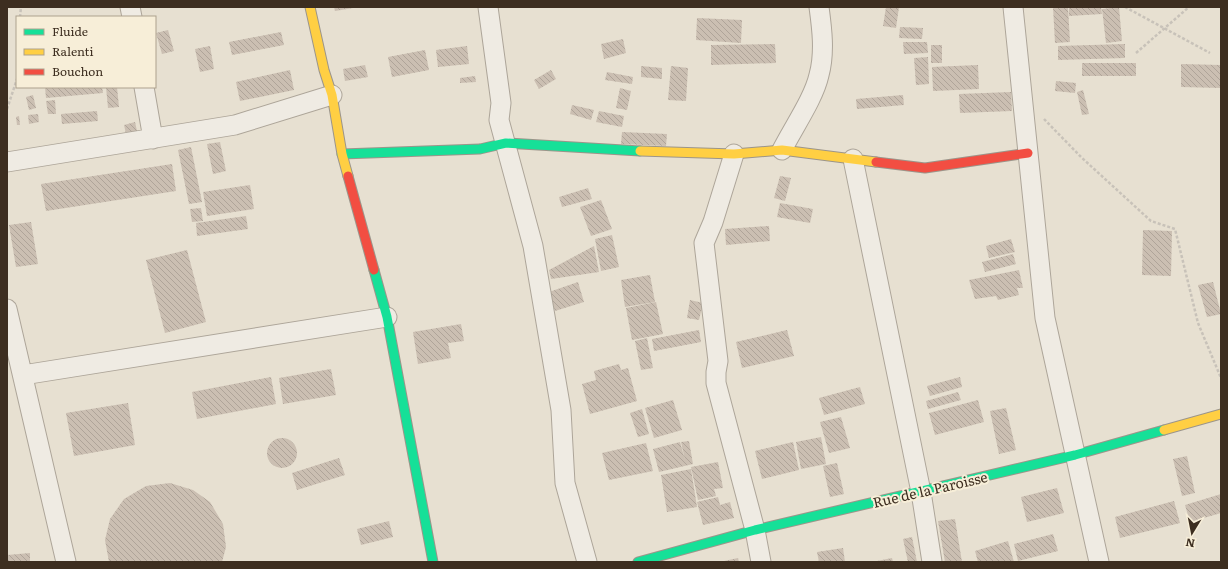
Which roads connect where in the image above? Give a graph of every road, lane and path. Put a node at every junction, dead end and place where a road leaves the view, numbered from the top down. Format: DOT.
graph roads {
  1 [pos="310,7"];
  2 [pos="488,7"];
  3 [pos="819,7"];
  4 [pos="1013,7"];
  5 [pos="1125,7"];
  6 [pos="1189,7"];
  7 [pos="1164,29"];
  8 [pos="1136,53"];
  9 [pos="1210,53"];
  10 [pos="16,82"];
  11 [pos="144,88"];
  12 [pos="332,95"];
  13 [pos="7,109"];
  14 [pos="1044,118"];
  15 [pos="153,139"];
  16 [pos="506,143"];
  17 [pos="782,150"];
  18 [pos="1028,153"];
  19 [pos="342,154"];
  20 [pos="734,154"];
  21 [pos="853,159"];
  22 [pos="7,162"];
  23 [pos="7,309"];
  24 [pos="387,317"];
  25 [pos="23,375"];
  26 [pos="1221,378"];
  27 [pos="1221,414"];
  28 [pos="1075,455"];
  29 [pos="921,492"];
  30 [pos="755,530"];
  31 [pos="66,562"];
  32 [pos="433,562"];
  33 [pos="587,562"];
  34 [pos="638,562"];
  35 [pos="761,562"];
  36 [pos="932,562"];
  37 [pos="1099,562"];
  1 -- 12 [label="street"];
  2 -- 16 [label="street"];
  3 -- 17 [label="street"];
  4 -- 18 [label="street"];
  5 -- 7 [label="path"];
  6 -- 7 [label="path"];
  7 -- 8 [label="path"];
  7 -- 9 [label="path"];
  10 -- 13 [label="path"];
  11 -- 15 [label="street"];
  12 -- 15 [label="street"];
  12 -- 19 [label="street"];
  14 -- 26 [label="path"];
  15 -- 22 [label="street"];
  16 -- 19 [label="street"];
  16 -- 20 [label="street"];
  16 -- 33 [label="street"];
  17 -- 20 [label="street"];
  17 -- 21 [label="street"];
  18 -- 21 [label="street"];
  18 -- 28 [label="street"];
  19 -- 24 [label="street"];
  20 -- 30 [label="street"];
  21 -- 29 [label="street"];
  23 -- 25 [label="street"];
  24 -- 25 [label="street"];
  24 -- 32 [label="street"];
  25 -- 31 [label="street"];
  27 -- 28 [label="street, Rue de la Paroisse"];
  28 -- 29 [label="street, Rue de la Paroisse"];
  28 -- 37 [label="street"];
  29 -- 30 [label="street, Rue de la Paroisse"];
  29 -- 36 [label="street"];
  30 -- 34 [label="street, Rue de la Paroisse"];
  30 -- 35 [label="street"];
}
